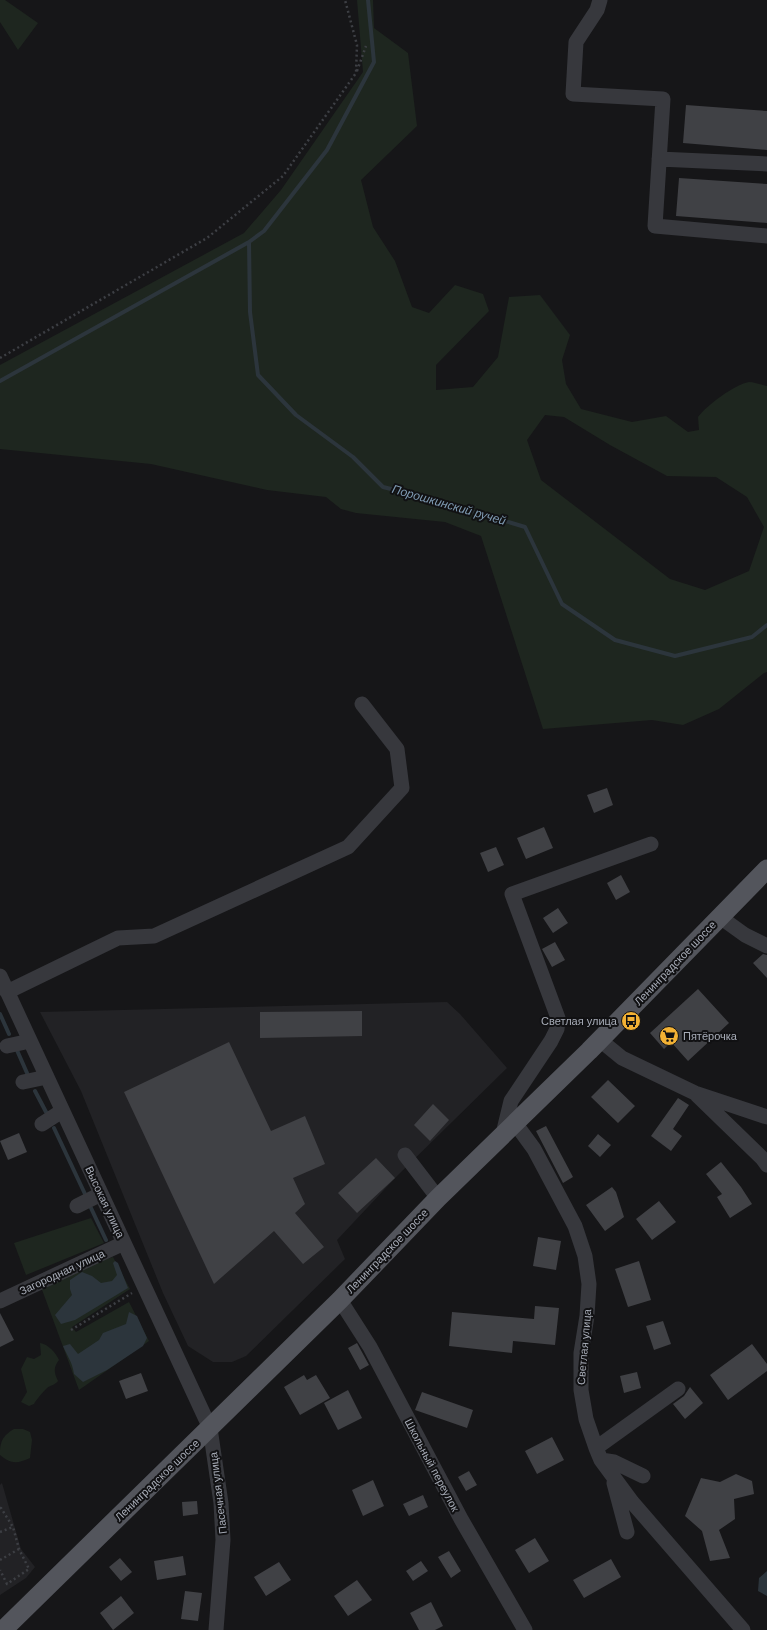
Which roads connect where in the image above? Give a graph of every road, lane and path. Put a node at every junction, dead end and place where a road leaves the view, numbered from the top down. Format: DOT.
graph roads {
  1 [pos="345,0"];
  2 [pos="600,0"];
  3 [pos="366,46"];
  4 [pos="356,73"];
  5 [pos="659,159"];
  6 [pos="767,164"];
  7 [pos="767,236"];
  8 [pos="0,358"];
  9 [pos="362,704"];
  10 [pos="651,844"];
  11 [pos="767,869"];
  12 [pos="720,917"];
  13 [pos="767,946"];
  14 [pos="0,976"];
  15 [pos="7,992"];
  16 [pos="600,1040"];
  17 [pos="30,1041"];
  18 [pos="7,1046"];
  19 [pos="47,1077"];
  20 [pos="23,1082"];
  21 [pos="695,1093"];
  22 [pos="62,1111"];
  23 [pos="767,1117"];
  24 [pos="42,1124"];
  25 [pos="509,1128"];
  26 [pos="405,1155"];
  27 [pos="767,1166"];
  28 [pos="101,1194"];
  29 [pos="438,1198"];
  30 [pos="78,1206"];
  31 [pos="124,1243"];
  32 [pos="144,1286"];
  33 [pos="340,1300"];
  34 [pos="0,1301"];
  35 [pos="71,1330"];
  36 [pos="678,1389"];
  37 [pos="210,1428"];
  38 [pos="599,1454"];
  39 [pos="612,1474"];
  40 [pos="642,1476"];
  41 [pos="0,1508"];
  42 [pos="13,1526"];
  43 [pos="0,1532"];
  44 [pos="627,1532"];
  45 [pos="19,1549"];
  46 [pos="0,1560"];
  47 [pos="0,1570"];
  48 [pos="3,1630"];
  49 [pos="216,1630"];
  50 [pos="525,1630"];
  51 [pos="743,1630"];
  1 -- 4 [label="path"];
  2 -- 5 [label="street"];
  3 -- 4 [label="path"];
  4 -- 8 [label="path"];
  5 -- 6 [label="street"];
  5 -- 7 [label="street"];
  9 -- 15 [label="street"];
  10 -- 25 [label="street"];
  11 -- 12 [label="main road, Ленинградское шоссе"];
  12 -- 13 [label="street"];
  12 -- 16 [label="main road, Ленинградское шоссе"];
  14 -- 15 [label="street, Высокая улица"];
  15 -- 17 [label="street, Высокая улица"];
  16 -- 21 [label="street"];
  16 -- 25 [label="main road, Ленинградское шоссе"];
  17 -- 18 [label="street"];
  17 -- 19 [label="street, Высокая улица"];
  19 -- 20 [label="street"];
  19 -- 22 [label="street, Высокая улица"];
  21 -- 23 [label="street"];
  21 -- 27 [label="street"];
  22 -- 24 [label="street"];
  22 -- 28 [label="street, Высокая улица"];
  25 -- 29 [label="main road, Ленинградское шоссе"];
  25 -- 38 [label="street, Светлая улица"];
  26 -- 29 [label="street"];
  28 -- 30 [label="street"];
  28 -- 31 [label="street, Высокая улица"];
  29 -- 33 [label="main road, Ленинградское шоссе"];
  31 -- 32 [label="street, Высокая улица"];
  31 -- 34 [label="street, Загородная улица"];
  32 -- 35 [label="path"];
  32 -- 37 [label="street, Высокая улица"];
  33 -- 37 [label="main road, Ленинградское шоссе"];
  33 -- 50 [label="street, Школьный переулок"];
  36 -- 38 [label="street"];
  37 -- 48 [label="main road, Ленинградское шоссе"];
  37 -- 49 [label="street, Пасечная улица"];
  38 -- 39 [label="street, Светлая улица"];
  38 -- 40 [label="street"];
  39 -- 44 [label="street"];
  39 -- 51 [label="street, Светлая улица"];
  41 -- 42 [label="path"];
  42 -- 43 [label="path"];
  42 -- 45 [label="path"];
  45 -- 46 [label="path"];
  45 -- 47 [label="path"];
}
